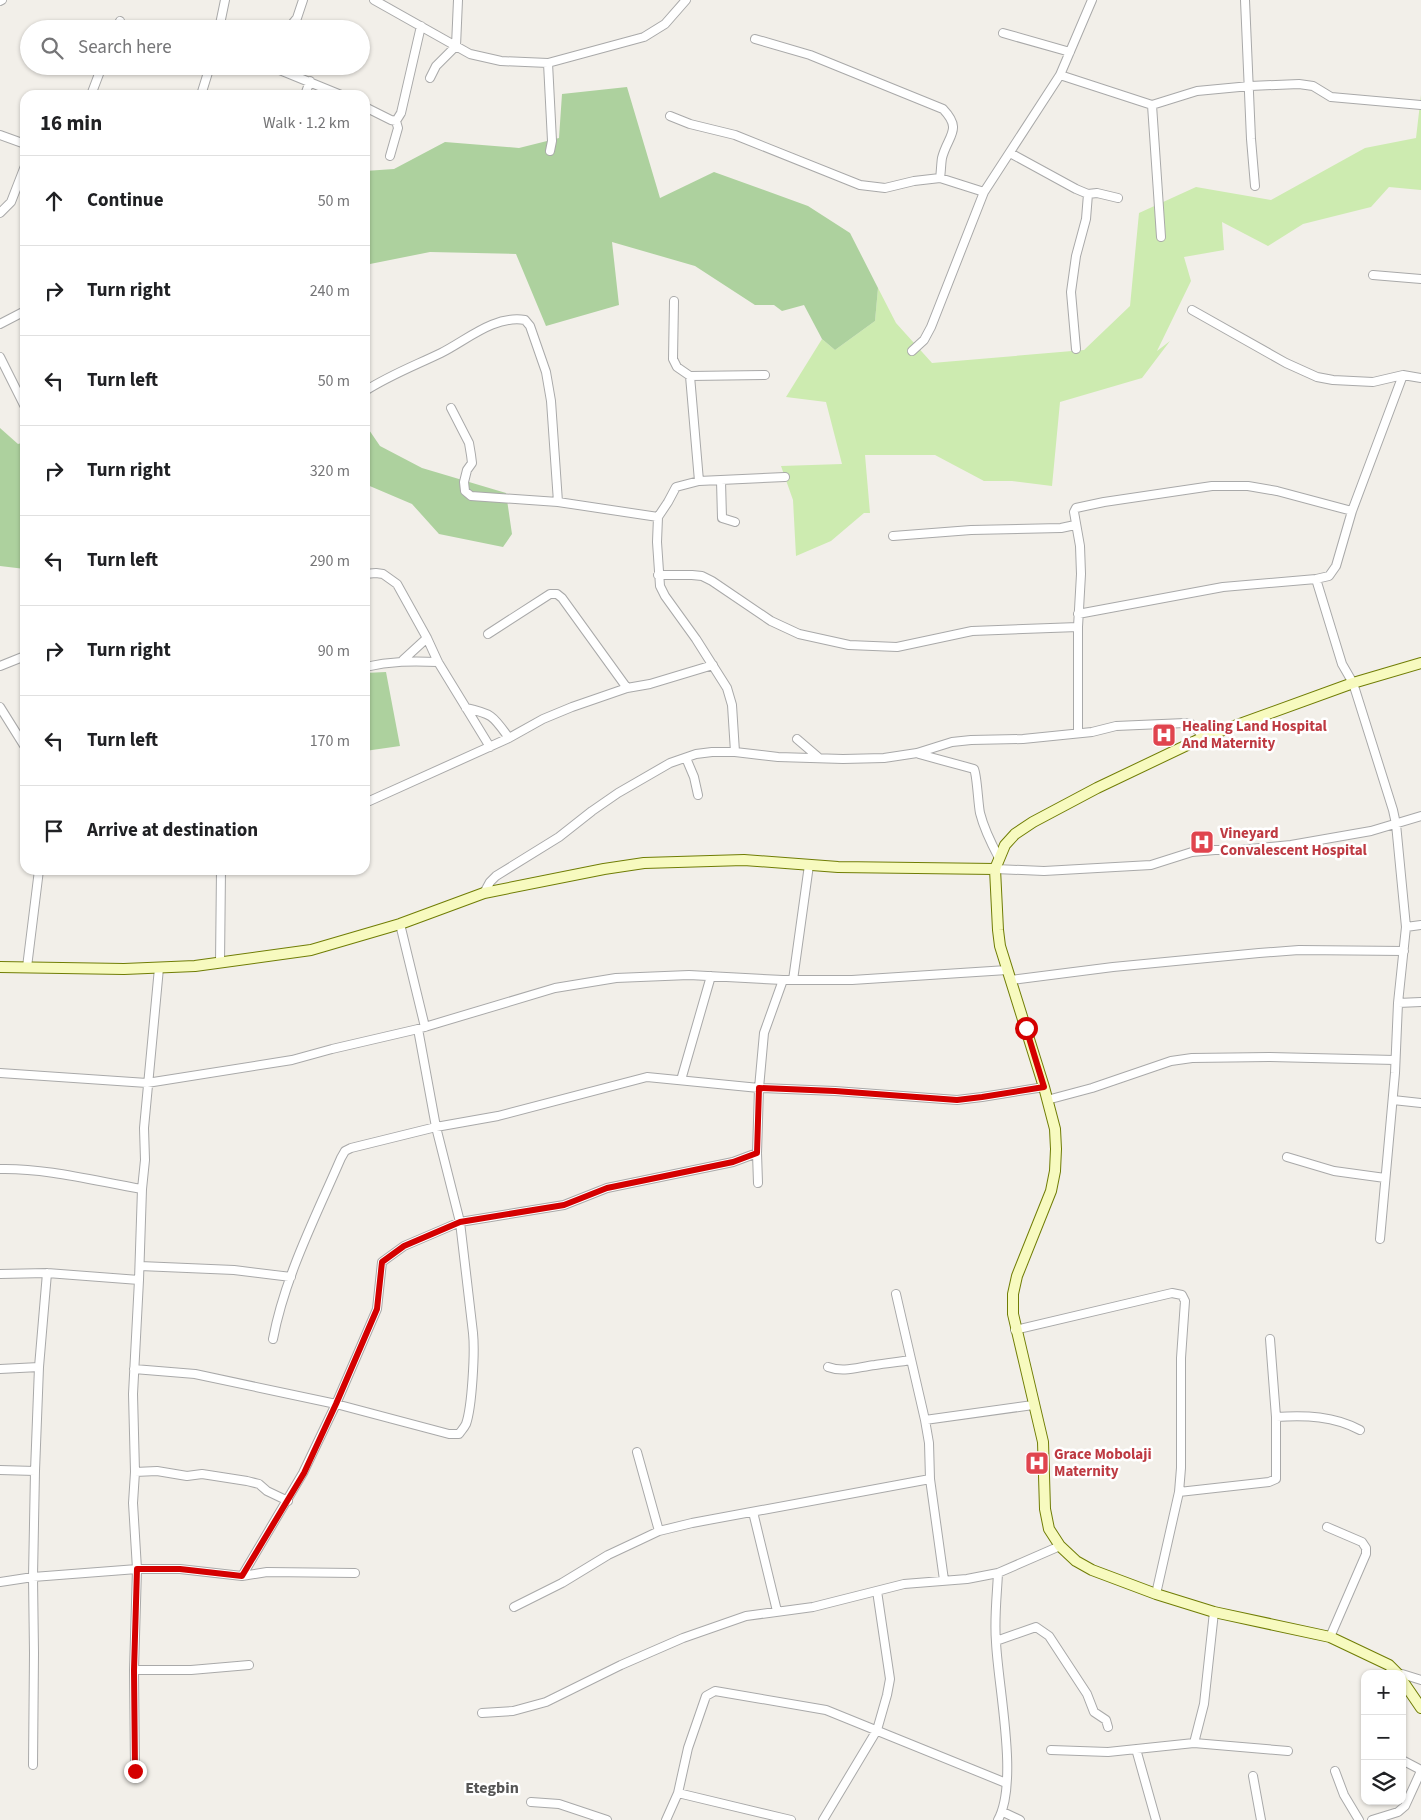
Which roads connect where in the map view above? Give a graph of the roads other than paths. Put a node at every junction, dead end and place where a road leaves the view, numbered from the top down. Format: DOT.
graph roads {
  1 [pos="225,0"];
  2 [pos="303,0"];
  3 [pos="374,0"];
  4 [pos="458,0"];
  5 [pos="686,0"];
  6 [pos="1092,0"];
  7 [pos="1245,0"];
  8 [pos="221,20"];
  9 [pos="295,20"];
  10 [pos="420,26"];
  11 [pos="1003,33"];
  12 [pos="755,39"];
  13 [pos="456,46"];
  14 [pos="1070,52"];
  15 [pos="548,63"];
  16 [pos="99,75"];
  17 [pos="207,75"];
  18 [pos="296,75"];
  19 [pos="1060,75"];
  20 [pos="430,78"];
  21 [pos="310,81"];
  22 [pos="1250,86"];
  23 [pos="93,90"];
  24 [pos="203,90"];
  25 [pos="307,90"];
  26 [pos="330,90"];
  27 [pos="1421,104"];
  28 [pos="1152,105"];
  29 [pos="370,110"];
  30 [pos="670,116"];
  31 [pos="396,121"];
  32 [pos="0,135"];
  33 [pos="20,142"];
  34 [pos="550,151"];
  35 [pos="1010,153"];
  36 [pos="390,156"];
  37 [pos="940,178"];
  38 [pos="20,179"];
  39 [pos="1255,186"];
  40 [pos="984,192"];
  41 [pos="1088,194"];
  42 [pos="1118,198"];
  43 [pos="0,213"];
  44 [pos="1161,237"];
  45 [pos="1373,275"];
  46 [pos="1421,278"];
  47 [pos="674,301"];
  48 [pos="1192,310"];
  49 [pos="20,314"];
  50 [pos="0,324"];
  51 [pos="1076,349"];
  52 [pos="912,351"];
  53 [pos="0,357"];
  54 [pos="765,375"];
  55 [pos="690,376"];
  56 [pos="1403,376"];
  57 [pos="1421,378"];
  58 [pos="370,388"];
  59 [pos="20,397"];
  60 [pos="451,408"];
  61 [pos="785,477"];
  62 [pos="721,481"];
  63 [pos="700,482"];
  64 [pos="558,502"];
  65 [pos="1352,511"];
  66 [pos="658,517"];
  67 [pos="735,522"];
  68 [pos="1075,525"];
  69 [pos="893,536"];
  70 [pos="370,574"];
  71 [pos="658,575"];
  72 [pos="1316,579"];
  73 [pos="1078,614"];
  74 [pos="1078,627"];
  75 [pos="488,634"];
  76 [pos="427,638"];
  77 [pos="20,658"];
  78 [pos="403,660"];
  79 [pos="438,662"];
  80 [pos="1421,663"];
  81 [pos="713,665"];
  82 [pos="0,666"];
  83 [pos="370,666"];
  84 [pos="1353,683"];
  85 [pos="627,688"];
  86 [pos="0,707"];
  87 [pos="466,708"];
  88 [pos="1078,733"];
  89 [pos="1204,737"];
  90 [pos="509,738"];
  91 [pos="20,739"];
  92 [pos="797,739"];
  93 [pos="490,746"];
  94 [pos="735,752"];
  95 [pos="917,753"];
  96 [pos="818,757"];
  97 [pos="686,758"];
  98 [pos="698,795"];
  99 [pos="370,801"];
  100 [pos="1421,816"];
  101 [pos="1396,824"];
  102 [pos="999,858"];
  103 [pos="808,866"];
  104 [pos="995,869"];
  105 [pos="38,875"];
  106 [pos="221,875"];
  107 [pos="484,893"];
  108 [pos="400,924"];
  109 [pos="1421,925"];
  110 [pos="1406,927"];
  111 [pos="1404,951"];
  112 [pos="220,963"];
  113 [pos="27,967"];
  114 [pos="0,968"];
  115 [pos="159,968"];
  116 [pos="1007,970"];
  117 [pos="711,976"];
  118 [pos="783,980"];
  119 [pos="793,980"];
  120 [pos="1011,980"];
  121 [pos="1421,1002"];
  122 [pos="1398,1003"];
  123 [pos="421,1028"];
  124 [pos="1395,1060"];
  125 [pos="0,1073"];
  126 [pos="680,1080"];
  127 [pos="147,1083"];
  128 [pos="1044,1087"];
  129 [pos="759,1088"];
  130 [pos="1048,1100"];
  131 [pos="1393,1100"];
  132 [pos="1421,1103"];
  133 [pos="436,1127"];
  134 [pos="757,1153"];
  135 [pos="1286,1158"];
  136 [pos="0,1169"];
  137 [pos="1385,1178"];
  138 [pos="758,1183"];
  139 [pos="142,1189"];
  140 [pos="460,1222"];
  141 [pos="1380,1239"];
  142 [pos="140,1266"];
  143 [pos="47,1273"];
  144 [pos="0,1274"];
  145 [pos="291,1277"];
  146 [pos="139,1280"];
  147 [pos="896,1294"];
  148 [pos="1015,1330"];
  149 [pos="273,1339"];
  150 [pos="1270,1339"];
  151 [pos="910,1360"];
  152 [pos="39,1367"];
  153 [pos="828,1367"];
  154 [pos="0,1369"];
  155 [pos="134,1369"];
  156 [pos="336,1404"];
  157 [pos="1033,1405"];
  158 [pos="1276,1417"];
  159 [pos="925,1420"];
  160 [pos="1360,1430"];
  161 [pos="637,1452"];
  162 [pos="0,1470"];
  163 [pos="35,1471"];
  164 [pos="135,1472"];
  165 [pos="930,1479"];
  166 [pos="1179,1492"];
  167 [pos="288,1501"];
  168 [pos="753,1512"];
  169 [pos="1327,1528"];
  170 [pos="659,1531"];
  171 [pos="1060,1546"];
  172 [pos="137,1569"];
  173 [pos="355,1573"];
  174 [pos="998,1573"];
  175 [pos="242,1576"];
  176 [pos="33,1577"];
  177 [pos="944,1580"];
  178 [pos="0,1582"];
  179 [pos="877,1591"];
  180 [pos="1156,1594"];
  181 [pos="514,1607"];
  182 [pos="778,1611"];
  183 [pos="1214,1612"];
  184 [pos="1330,1637"];
  185 [pos="996,1641"];
  186 [pos="249,1665"];
  187 [pos="134,1670"];
  188 [pos="1394,1670"];
  189 [pos="1406,1676"];
  190 [pos="1421,1680"];
  191 [pos="1406,1684"];
  192 [pos="1421,1708"];
  193 [pos="482,1713"];
  194 [pos="1108,1727"];
  195 [pos="877,1730"];
  196 [pos="1194,1743"];
  197 [pos="1136,1749"];
  198 [pos="1051,1750"];
  199 [pos="1288,1752"];
  200 [pos="1406,1762"];
  201 [pos="33,1765"];
  202 [pos="1421,1770"];
  203 [pos="135,1771"];
  204 [pos="1335,1771"];
  205 [pos="1253,1776"];
  206 [pos="1006,1783"];
  207 [pos="678,1793"];
  208 [pos="531,1802"];
  209 [pos="1003,1812"];
  210 [pos="596,1819"];
  211 [pos="825,1819"];
  212 [pos="607,1820"];
  213 [pos="666,1820"];
  214 [pos="791,1820"];
  215 [pos="998,1820"];
  216 [pos="1020,1820"];
  217 [pos="1156,1820"];
  218 [pos="1261,1820"];
  219 [pos="1360,1820"];
  220 [pos="1372,1820"];
  1 -- 8 [label="street"];
  2 -- 9 [label="street"];
  3 -- 10 [label="street"];
  4 -- 13 [label="street"];
  5 -- 15 [label="street"];
  6 -- 14 [label="street"];
  7 -- 22 [label="street"];
  10 -- 13 [label="street"];
  10 -- 31 [label="street"];
  11 -- 14 [label="street"];
  12 -- 37 [label="street"];
  13 -- 15 [label="street"];
  13 -- 20 [label="street"];
  14 -- 19 [label="street"];
  15 -- 34 [label="street"];
  16 -- 23 [label="street"];
  17 -- 24 [label="street"];
  18 -- 21 [label="street"];
  19 -- 28 [label="street"];
  19 -- 35 [label="street"];
  21 -- 25 [label="street"];
  21 -- 26 [label="street"];
  22 -- 27 [label="street"];
  22 -- 28 [label="street"];
  22 -- 39 [label="street"];
  28 -- 44 [label="street"];
  29 -- 31 [label="street"];
  30 -- 37 [label="street"];
  31 -- 36 [label="street"];
  32 -- 33 [label="street"];
  35 -- 40 [label="street"];
  35 -- 41 [label="street"];
  37 -- 40 [label="street"];
  38 -- 43 [label="street"];
  40 -- 52 [label="street"];
  41 -- 42 [label="street"];
  41 -- 51 [label="street"];
  45 -- 46 [label="street"];
  47 -- 55 [label="street"];
  48 -- 56 [label="street"];
  49 -- 50 [label="street"];
  53 -- 59 [label="street"];
  54 -- 55 [label="street"];
  55 -- 63 [label="street"];
  56 -- 57 [label="street"];
  56 -- 65 [label="street"];
  58 -- 64 [label="street"];
  60 -- 64 [label="street"];
  61 -- 62 [label="street"];
  62 -- 63 [label="street"];
  62 -- 67 [label="street"];
  63 -- 66 [label="street"];
  64 -- 66 [label="street"];
  65 -- 68 [label="street"];
  65 -- 72 [label="street"];
  66 -- 71 [label="street"];
  68 -- 69 [label="street"];
  68 -- 73 [label="street"];
  70 -- 76 [label="street"];
  71 -- 74 [label="street"];
  71 -- 81 [label="street"];
  72 -- 73 [label="street"];
  72 -- 84 [label="street"];
  73 -- 74 [label="street"];
  74 -- 88 [label="street"];
  75 -- 85 [label="street"];
  76 -- 78 [label="street"];
  76 -- 79 [label="street"];
  77 -- 82 [label="street"];
  78 -- 79 [label="street"];
  78 -- 83 [label="street"];
  79 -- 87 [label="street"];
  80 -- 84 [label="street"];
  81 -- 85 [label="street"];
  81 -- 94 [label="street"];
  84 -- 89 [label="street"];
  84 -- 101 [label="street"];
  85 -- 90 [label="street"];
  86 -- 91 [label="street"];
  87 -- 90 [label="street"];
  87 -- 93 [label="street"];
  88 -- 89 [label="street"];
  88 -- 95 [label="street"];
  89 -- 102 [label="street"];
  90 -- 93 [label="street"];
  92 -- 96 [label="street"];
  93 -- 99 [label="street"];
  94 -- 96 [label="street"];
  94 -- 97 [label="street"];
  95 -- 96 [label="street"];
  95 -- 102 [label="street"];
  97 -- 98 [label="street"];
  97 -- 107 [label="street"];
  100 -- 101 [label="street"];
  101 -- 104 [label="street"];
  101 -- 110 [label="street"];
  102 -- 104 [label="street"];
  103 -- 104 [label="street"];
  103 -- 107 [label="street"];
  103 -- 119 [label="street"];
  104 -- 116 [label="street"];
  105 -- 113 [label="street"];
  106 -- 112 [label="street"];
  107 -- 108 [label="street"];
  108 -- 112 [label="street"];
  108 -- 123 [label="street"];
  109 -- 110 [label="street"];
  110 -- 111 [label="street"];
  111 -- 120 [label="street"];
  111 -- 122 [label="street"];
  112 -- 115 [label="street"];
  113 -- 114 [label="street"];
  113 -- 115 [label="street"];
  115 -- 127 [label="street"];
  116 -- 119 [label="street"];
  116 -- 120 [label="street"];
  117 -- 118 [label="street"];
  117 -- 123 [label="street"];
  117 -- 126 [label="street"];
  118 -- 119 [label="street"];
  118 -- 129 [label="street"];
  120 -- 128 [label="street"];
  121 -- 122 [label="street"];
  122 -- 124 [label="street"];
  123 -- 127 [label="street"];
  123 -- 133 [label="street"];
  124 -- 130 [label="street"];
  124 -- 131 [label="street"];
  125 -- 127 [label="street"];
  126 -- 129 [label="street"];
  126 -- 133 [label="street"];
  127 -- 139 [label="street"];
  128 -- 129 [label="street"];
  128 -- 130 [label="street"];
  129 -- 134 [label="street"];
  130 -- 148 [label="street"];
  131 -- 132 [label="street"];
  131 -- 137 [label="street"];
  133 -- 140 [label="street"];
  133 -- 145 [label="street"];
  134 -- 138 [label="street"];
  134 -- 140 [label="street"];
  135 -- 137 [label="street"];
  136 -- 139 [label="street"];
  137 -- 141 [label="street"];
  139 -- 142 [label="street"];
  140 -- 156 [label="street"];
  140 -- 156 [label="street"];
  142 -- 145 [label="street"];
  142 -- 146 [label="street"];
  143 -- 144 [label="street"];
  143 -- 146 [label="street"];
  143 -- 152 [label="street"];
  145 -- 149 [label="street"];
  146 -- 155 [label="street"];
  147 -- 151 [label="street"];
  148 -- 157 [label="street"];
  148 -- 166 [label="street"];
  150 -- 158 [label="street"];
  151 -- 153 [label="street"];
  151 -- 159 [label="street"];
  152 -- 154 [label="street"];
  152 -- 163 [label="street"];
  155 -- 156 [label="street"];
  155 -- 164 [label="street"];
  156 -- 167 [label="street"];
  157 -- 159 [label="street"];
  157 -- 171 [label="street"];
  158 -- 160 [label="street"];
  158 -- 166 [label="street"];
  159 -- 165 [label="street"];
  161 -- 170 [label="street"];
  162 -- 163 [label="street"];
  163 -- 176 [label="street"];
  164 -- 167 [label="street"];
  164 -- 172 [label="street"];
  165 -- 168 [label="street"];
  165 -- 177 [label="street"];
  166 -- 180 [label="street"];
  167 -- 175 [label="street"];
  168 -- 170 [label="street"];
  168 -- 182 [label="street"];
  169 -- 184 [label="street"];
  170 -- 181 [label="street"];
  171 -- 174 [label="street"];
  171 -- 180 [label="street"];
  172 -- 175 [label="street"];
  172 -- 176 [label="street"];
  172 -- 187 [label="street"];
  173 -- 175 [label="street"];
  174 -- 177 [label="street"];
  174 -- 185 [label="street"];
  176 -- 178 [label="street"];
  176 -- 201 [label="street"];
  177 -- 179 [label="street"];
  179 -- 182 [label="street"];
  179 -- 195 [label="street"];
  180 -- 183 [label="street"];
  182 -- 193 [label="street"];
  183 -- 184 [label="street"];
  183 -- 196 [label="street"];
  184 -- 188 [label="street"];
  185 -- 194 [label="street"];
  185 -- 206 [label="street"];
  186 -- 187 [label="street"];
  187 -- 203 [label="street"];
  189 -- 190 [label="street"];
  191 -- 192 [label="street"];
  195 -- 206 [label="street"];
  195 -- 207 [label="street"];
  195 -- 211 [label="street"];
  196 -- 197 [label="street"];
  196 -- 199 [label="street"];
  197 -- 198 [label="street"];
  197 -- 217 [label="street"];
  200 -- 202 [label="street"];
  202 -- 220 [label="street"];
  204 -- 219 [label="street"];
  205 -- 218 [label="street"];
  206 -- 209 [label="street"];
  207 -- 213 [label="street"];
  207 -- 214 [label="street"];
  208 -- 210 [label="street"];
  209 -- 215 [label="street"];
  209 -- 216 [label="street"];
  210 -- 212 [label="street"];
}
